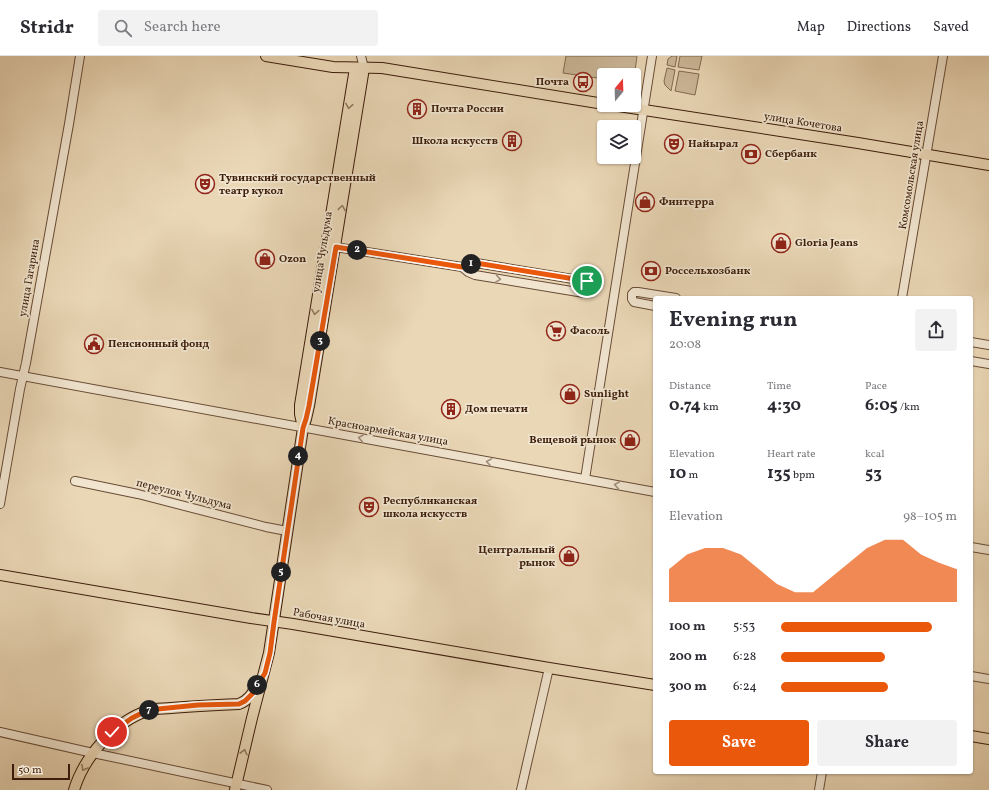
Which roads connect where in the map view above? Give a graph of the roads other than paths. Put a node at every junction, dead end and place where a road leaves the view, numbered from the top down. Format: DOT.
graph roads {
  1 [pos="80,56"];
  2 [pos="266,56"];
  3 [pos="357,56"];
  4 [pos="361,56"];
  5 [pos="652,56"];
  6 [pos="943,56"];
  7 [pos="360,68"];
  8 [pos="597,103"];
  9 [pos="641,110"];
  10 [pos="644,110"];
  11 [pos="927,155"];
  12 [pos="989,165"];
  13 [pos="331,246"];
  14 [pos="462,267"];
  15 [pos="663,296"];
  16 [pos="902,296"];
  17 [pos="653,306"];
  18 [pos="973,342"];
  19 [pos="989,345"];
  20 [pos="973,361"];
  21 [pos="989,364"];
  22 [pos="0,372"];
  23 [pos="23,376"];
  24 [pos="303,428"];
  25 [pos="584,479"];
  26 [pos="2,481"];
  27 [pos="75,481"];
  28 [pos="653,492"];
  29 [pos="0,504"];
  30 [pos="287,531"];
  31 [pos="973,547"];
  32 [pos="989,550"];
  33 [pos="0,574"];
  34 [pos="274,622"];
  35 [pos="549,668"];
  36 [pos="265,673"];
  37 [pos="973,676"];
  38 [pos="989,679"];
  39 [pos="653,685"];
  40 [pos="239,704"];
  41 [pos="252,718"];
  42 [pos="0,732"];
  43 [pos="973,736"];
  44 [pos="989,739"];
  45 [pos="93,753"];
  46 [pos="822,774"];
  47 [pos="236,787"];
  48 [pos="74,790"];
  49 [pos="267,790"];
  50 [pos="521,790"];
  51 [pos="819,790"];
  1 -- 23 [label="street, улица Гагарина"];
  2 -- 7 [label="main road"];
  3 -- 7 [label="street, улица Чульдума"];
  4 -- 7 [label="street, улица Чульдума"];
  5 -- 10 [label="street"];
  6 -- 11 [label="street, Комсомольская улица"];
  7 -- 8 [label="main road"];
  7 -- 13 [label="main road, улица Чульдума"];
  9 -- 10 [label="main road, улица Кочетова"];
  10 -- 11 [label="main road, улица Кочетова"];
  10 -- 25 [label="street"];
  11 -- 12 [label="main road, улица Кочетова"];
  11 -- 16 [label="street, Комсомольская улица"];
  13 -- 14 [label="street"];
  13 -- 24 [label="main road, улица Чульдума"];
  14 -- 14 [label="street, one-way"];
  15 -- 17 [label="street"];
  18 -- 19 [label="street"];
  20 -- 21 [label="street"];
  22 -- 23 [label="street, Красноармейская улица"];
  23 -- 24 [label="street, Красноармейская улица"];
  23 -- 26 [label="street, улица Гагарина"];
  25 -- 24 [label="street, Красноармейская улица, one-way"];
  24 -- 30 [label="main road, улица Чульдума"];
  28 -- 25 [label="street, Красноармейская улица, one-way"];
  26 -- 29 [label="street, улица Гагарина"];
  27 -- 30 [label="street, переулок Чульдума"];
  30 -- 34 [label="main road, улица Чульдума"];
  31 -- 32 [label="street"];
  33 -- 34 [label="main road, Рабочая улица"];
  34 -- 35 [label="main road, Рабочая улица"];
  34 -- 36 [label="main road, улица Чульдума"];
  35 -- 39 [label="main road, Рабочая улица"];
  35 -- 50 [label="street"];
  36 -- 40 [label="main road, улица Чульдума"];
  36 -- 41 [label="main road, улица Чульдума"];
  37 -- 38 [label="street"];
  40 -- 41 [label="main road"];
  40 -- 45 [label="main road"];
  47 -- 41 [label="main road, улица Чульдума, one-way"];
  42 -- 45 [label="street"];
  43 -- 44 [label="main road"];
  45 -- 47 [label="street"];
  45 -- 48 [label="main road, one-way"];
  46 -- 51 [label="street"];
  47 -- 49 [label="street"];
}
